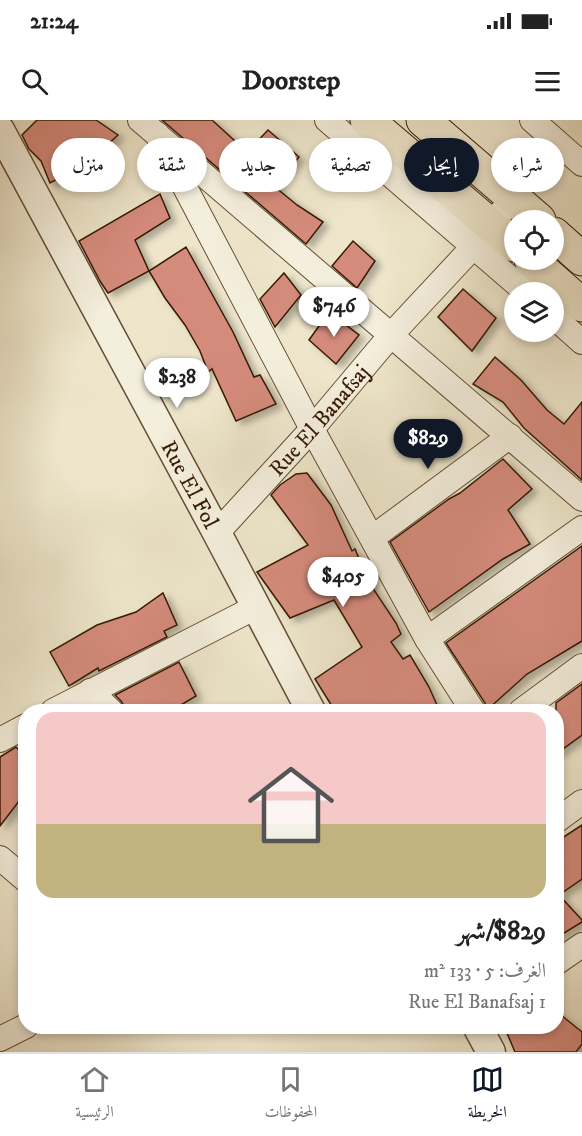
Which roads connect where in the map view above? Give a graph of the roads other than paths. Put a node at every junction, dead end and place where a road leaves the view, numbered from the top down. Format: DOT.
graph roads {
  1 [pos="327,120"];
  2 [pos="367,120"];
  3 [pos="423,120"];
  4 [pos="532,120"];
  5 [pos="148,127"];
  6 [pos="0,130"];
  7 [pos="582,164"];
  8 [pos="514,199"];
  9 [pos="527,210"];
  10 [pos="482,235"];
  11 [pos="504,242"];
  12 [pos="564,243"];
  13 [pos="582,259"];
  14 [pos="542,270"];
  15 [pos="518,282"];
  16 [pos="582,305"];
  17 [pos="564,325"];
  18 [pos="391,335"];
  19 [pos="582,342"];
  20 [pos="312,429"];
  21 [pos="510,436"];
  22 [pos="582,500"];
  23 [pos="582,528"];
  24 [pos="218,533"];
  25 [pos="372,538"];
  26 [pos="256,607"];
  27 [pos="426,639"];
  28 [pos="582,666"];
  29 [pos="90,691"];
  30 [pos="66,704"];
  31 [pos="104,704"];
  32 [pos="307,704"];
  33 [pos="468,704"];
  34 [pos="530,704"];
  35 [pos="18,730"];
  36 [pos="0,740"];
  37 [pos="582,802"];
  38 [pos="564,814"];
  39 [pos="0,858"];
  40 [pos="18,873"];
  41 [pos="582,945"];
  42 [pos="564,957"];
  43 [pos="18,1030"];
  44 [pos="0,1039"];
  1 -- 10 [label="street"];
  2 -- 10 [label="main road"];
  3 -- 8 [label="main road"];
  4 -- 7 [label="street"];
  5 -- 18 [label="street"];
  5 -- 20 [label="street"];
  6 -- 24 [label="street, Rue El Fol"];
  8 -- 9 [label="main road"];
  8 -- 10 [label="street, Rue El Banafsaj"];
  10 -- 11 [label="main road"];
  10 -- 15 [label="street"];
  10 -- 18 [label="street, Rue El Banafsaj"];
  12 -- 13 [label="main road"];
  14 -- 16 [label="main road"];
  17 -- 19 [label="street"];
  18 -- 20 [label="street, Rue El Banafsaj"];
  18 -- 21 [label="street"];
  20 -- 24 [label="street, Rue El Banafsaj"];
  20 -- 25 [label="street"];
  21 -- 22 [label="street"];
  21 -- 25 [label="street"];
  23 -- 27 [label="street"];
  24 -- 26 [label="street, Rue El Fol"];
  25 -- 27 [label="street"];
  26 -- 29 [label="street"];
  26 -- 32 [label="street, Rue El Fol"];
  27 -- 33 [label="street"];
  28 -- 34 [label="street"];
  29 -- 30 [label="street"];
  29 -- 31 [label="street"];
  35 -- 36 [label="street"];
  37 -- 38 [label="street"];
  39 -- 40 [label="street"];
  41 -- 42 [label="street"];
  43 -- 44 [label="street"];
}
